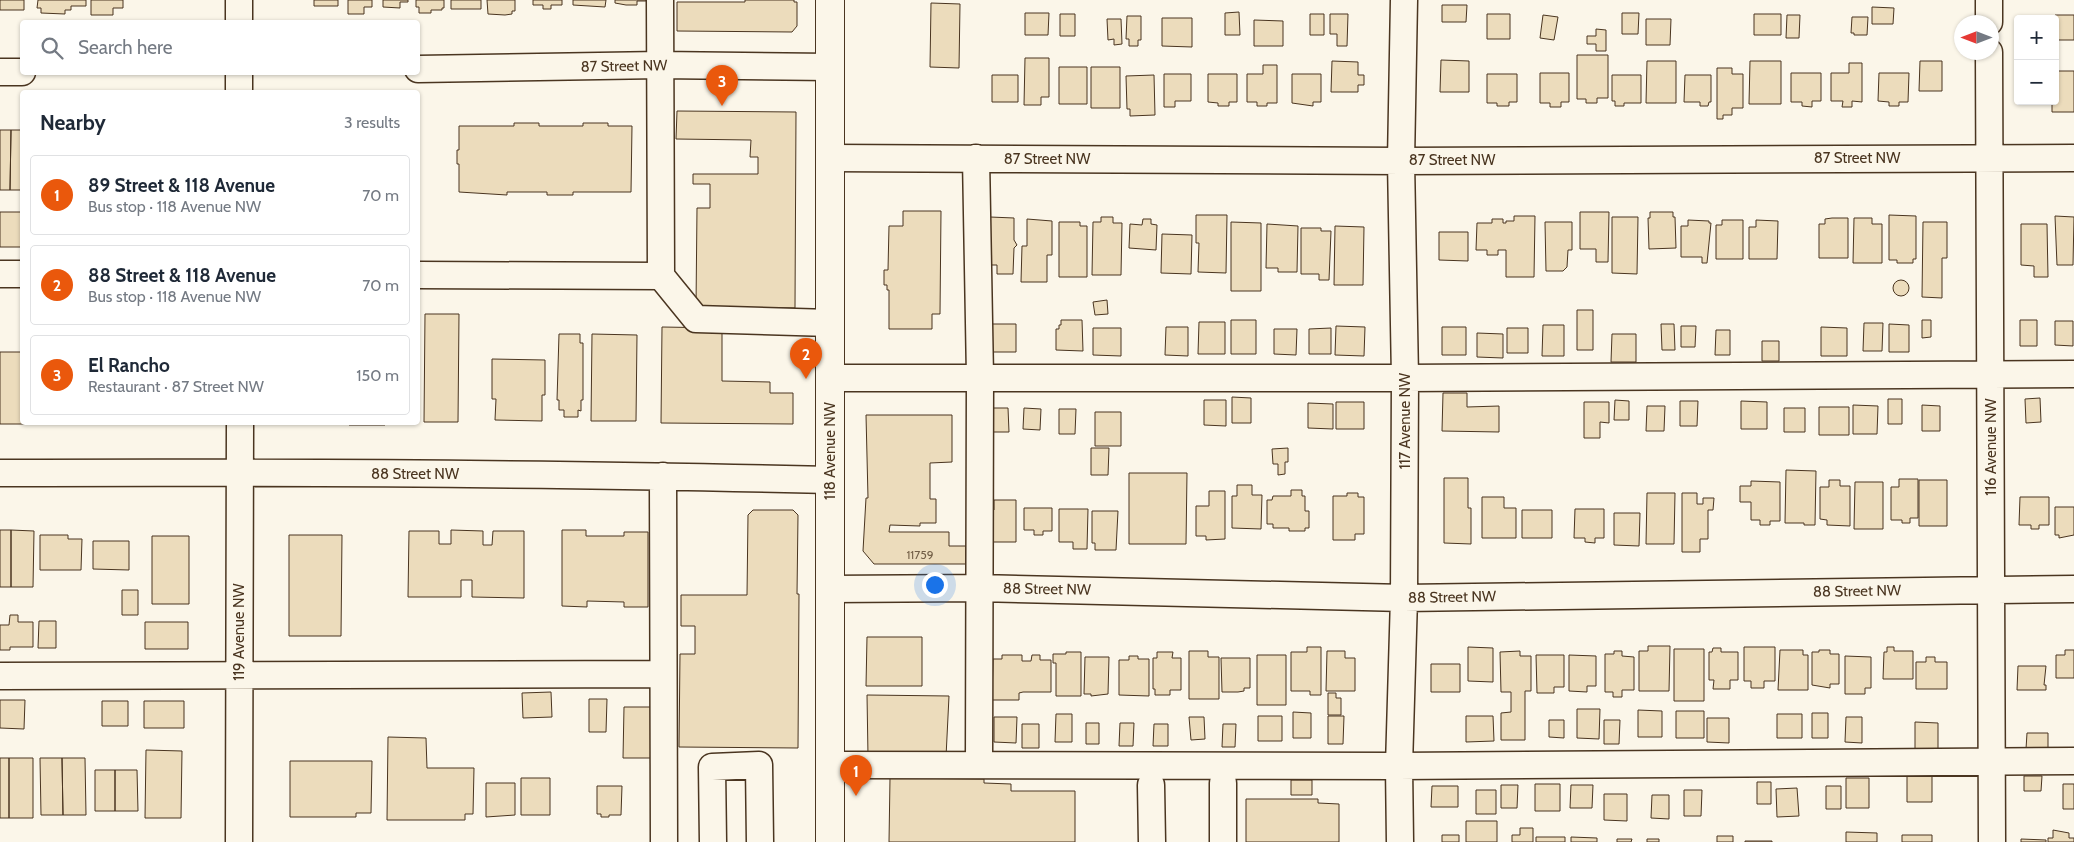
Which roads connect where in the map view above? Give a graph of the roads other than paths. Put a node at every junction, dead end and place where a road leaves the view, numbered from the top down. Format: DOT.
graph roads {
  1 [pos="239,0"];
  2 [pos="660,0"];
  3 [pos="830,0"];
  4 [pos="1404,0"];
  5 [pos="1989,0"];
  6 [pos="1989,15"];
  7 [pos="239,20"];
  8 [pos="1989,60"];
  9 [pos="660,65"];
  10 [pos="830,67"];
  11 [pos="420,68"];
  12 [pos="0,72"];
  13 [pos="20,72"];
  14 [pos="239,75"];
  15 [pos="239,90"];
  16 [pos="830,158"];
  17 [pos="976,158"];
  18 [pos="1990,158"];
  19 [pos="2074,158"];
  20 [pos="1401,161"];
  21 [pos="0,274"];
  22 [pos="20,274"];
  23 [pos="420,276"];
  24 [pos="661,276"];
  25 [pos="830,323"];
  26 [pos="1991,374"];
  27 [pos="2074,374"];
  28 [pos="980,377"];
  29 [pos="830,378"];
  30 [pos="1405,378"];
  31 [pos="240,425"];
  32 [pos="240,472"];
  33 [pos="0,473"];
  34 [pos="663,476"];
  35 [pos="830,480"];
  36 [pos="978,588"];
  37 [pos="2074,588"];
  38 [pos="830,589"];
  39 [pos="1991,589"];
  40 [pos="1404,598"];
  41 [pos="663,674"];
  42 [pos="0,676"];
  43 [pos="240,676"];
  44 [pos="1992,761"];
  45 [pos="2074,761"];
  46 [pos="830,765"];
  47 [pos="979,765"];
  48 [pos="1399,766"];
  49 [pos="1222,783"];
  50 [pos="1151,784"];
  51 [pos="240,842"];
  52 [pos="664,842"];
  53 [pos="713,842"];
  54 [pos="760,842"];
  55 [pos="830,842"];
  56 [pos="1152,842"];
  57 [pos="1223,842"];
  58 [pos="1400,842"];
  59 [pos="1992,842"];
  1 -- 7 [label="street"];
  2 -- 9 [label="street"];
  3 -- 10 [label="main road, 118 Avenue NW"];
  4 -- 20 [label="street, 117 Avenue NW"];
  5 -- 6 [label="street"];
  8 -- 18 [label="street, 116 Avenue NW"];
  9 -- 10 [label="street, 87 Street NW"];
  9 -- 11 [label="street, 87 Street NW"];
  9 -- 24 [label="street"];
  10 -- 16 [label="main road, 118 Avenue NW"];
  12 -- 13 [label="street"];
  14 -- 15 [label="street"];
  16 -- 17 [label="street, 87 Street NW"];
  16 -- 25 [label="main road, 118 Avenue NW"];
  17 -- 20 [label="street, 87 Street NW"];
  17 -- 28 [label="street"];
  18 -- 19 [label="street, 87 Street NW"];
  18 -- 20 [label="street, 87 Street NW"];
  18 -- 26 [label="street, 116 Avenue NW"];
  20 -- 30 [label="street, 117 Avenue NW"];
  21 -- 22 [label="street"];
  23 -- 24 [label="street"];
  24 -- 25 [label="street"];
  25 -- 29 [label="main road, 118 Avenue NW"];
  26 -- 27 [label="street"];
  26 -- 30 [label="street"];
  26 -- 39 [label="street, 116 Avenue NW"];
  28 -- 29 [label="street"];
  28 -- 30 [label="street"];
  28 -- 36 [label="street"];
  29 -- 35 [label="main road, 118 Avenue NW"];
  30 -- 40 [label="street, 117 Avenue NW"];
  31 -- 32 [label="street, 119 Avenue NW"];
  32 -- 33 [label="street, 88 Street NW"];
  32 -- 34 [label="street, 88 Street NW"];
  32 -- 43 [label="street, 119 Avenue NW"];
  34 -- 35 [label="street, 88 Street NW"];
  34 -- 41 [label="street"];
  35 -- 38 [label="main road, 118 Avenue NW"];
  36 -- 38 [label="street, 88 Street NW"];
  36 -- 40 [label="street, 88 Street NW"];
  36 -- 47 [label="street"];
  37 -- 39 [label="street, 88 Street NW"];
  38 -- 46 [label="main road, 118 Avenue NW"];
  39 -- 40 [label="street, 88 Street NW"];
  39 -- 44 [label="street, 116 Avenue NW"];
  40 -- 48 [label="street, 117 Avenue NW"];
  41 -- 43 [label="street"];
  41 -- 52 [label="street"];
  42 -- 43 [label="street"];
  43 -- 51 [label="street, 119 Avenue NW"];
  44 -- 45 [label="street"];
  44 -- 48 [label="street"];
  44 -- 59 [label="street, 116 Avenue NW"];
  46 -- 47 [label="street"];
  46 -- 55 [label="main road, 118 Avenue NW"];
  47 -- 48 [label="street"];
  48 -- 58 [label="street, 117 Avenue NW"];
  49 -- 57 [label="street"];
  50 -- 56 [label="street"];
  53 -- 54 [label="street"];
}
